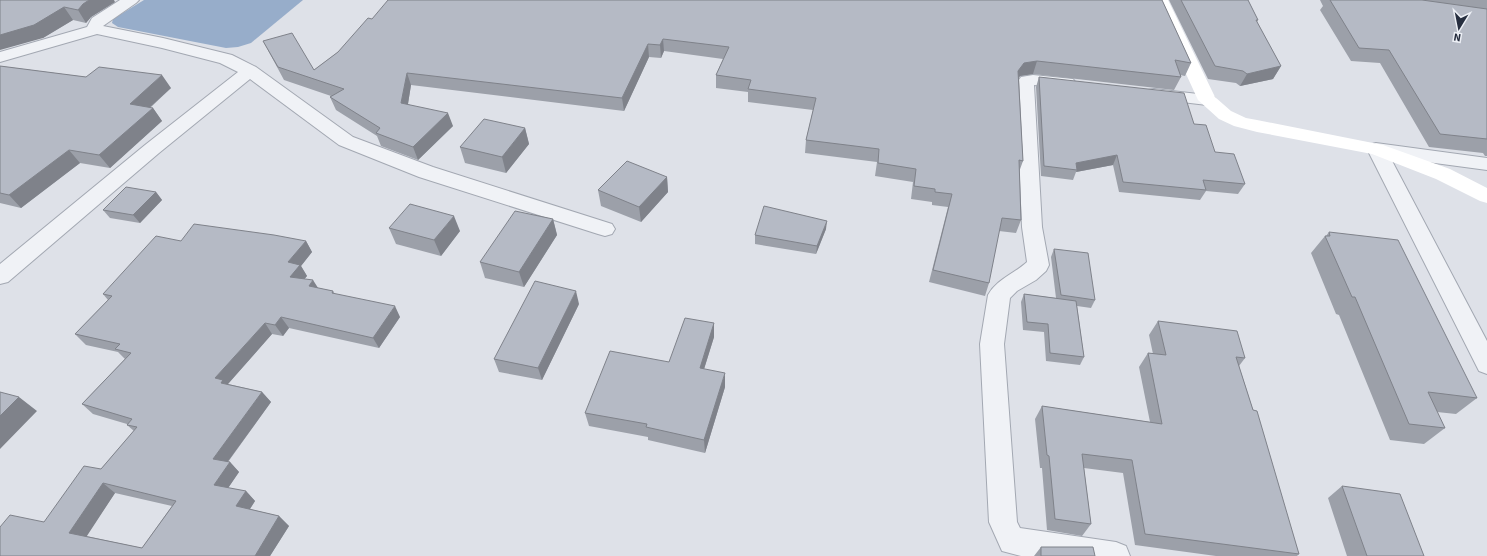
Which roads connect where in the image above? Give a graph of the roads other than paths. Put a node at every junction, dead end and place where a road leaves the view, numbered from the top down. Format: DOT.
graph roads {
  1 [pos="131,0"];
  2 [pos="1160,0"];
  3 [pos="96,29"];
  4 [pos="0,57"];
  5 [pos="250,71"];
  6 [pos="1090,86"];
  7 [pos="1136,92"];
  8 [pos="1207,100"];
  9 [pos="1376,149"];
  10 [pos="1487,164"];
  11 [pos="1487,196"];
  12 [pos="605,229"];
  13 [pos="0,276"];
  14 [pos="1487,364"];
  15 [pos="1116,556"];
  1 -- 3 [label="street"];
  2 -- 8 [label="street"];
  3 -- 4 [label="street"];
  3 -- 5 [label="street"];
  5 -- 12 [label="street"];
  5 -- 13 [label="street"];
  6 -- 15 [label="street"];
  7 -- 8 [label="street"];
  8 -- 9 [label="street"];
  9 -- 10 [label="street"];
  9 -- 11 [label="street"];
  9 -- 14 [label="street"];
}
